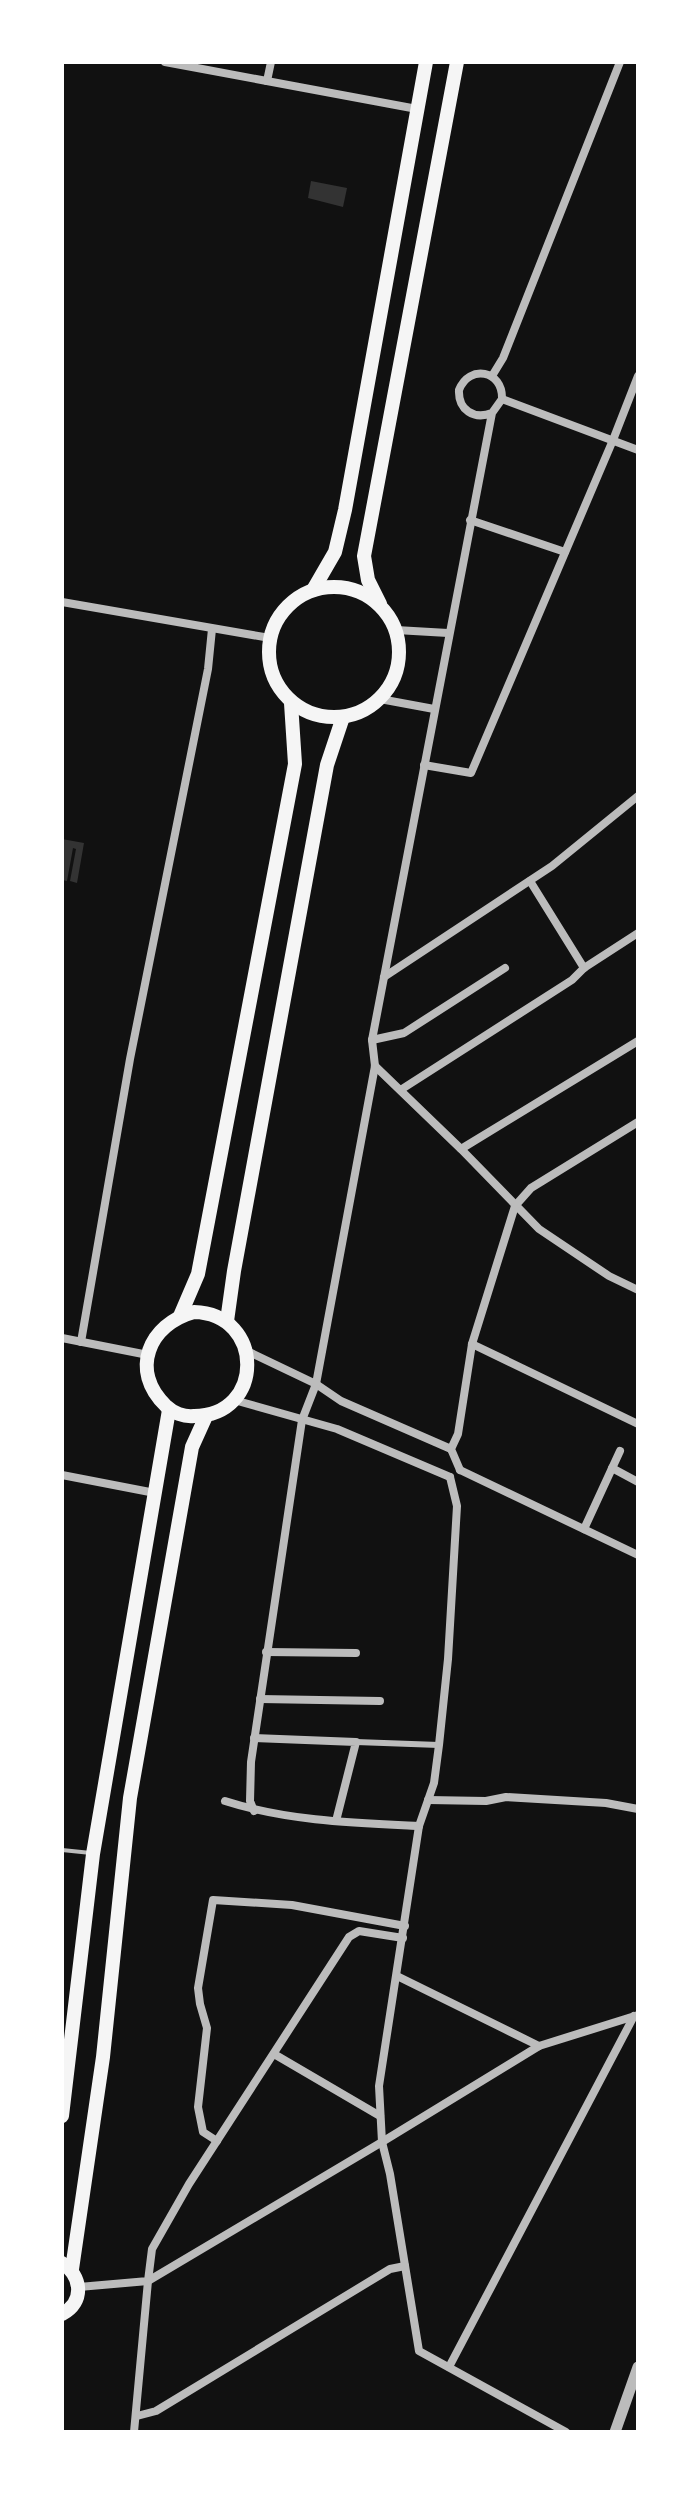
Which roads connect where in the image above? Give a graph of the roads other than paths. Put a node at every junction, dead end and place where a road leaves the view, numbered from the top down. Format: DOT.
graph roads {
  1 [pos="165,62"];
  2 [pos="271,62"];
  3 [pos="426,62"];
  4 [pos="457,62"];
  5 [pos="620,62"];
  6 [pos="267,81"];
  7 [pos="417,109"];
  8 [pos="492,376"];
  9 [pos="638,376"];
  10 [pos="502,399"];
  11 [pos="492,413"];
  12 [pos="613,440"];
  13 [pos="638,450"];
  14 [pos="470,520"];
  15 [pos="565,552"];
  16 [pos="313,590"];
  17 [pos="62,602"];
  18 [pos="380,604"];
  19 [pos="212,629"];
  20 [pos="396,630"];
  21 [pos="448,633"];
  22 [pos="270,638"];
  23 [pos="380,699"];
  24 [pos="291,703"];
  25 [pos="434,709"];
  26 [pos="343,717"];
  27 [pos="424,765"];
  28 [pos="638,796"];
  29 [pos="530,881"];
  30 [pos="638,933"];
  31 [pos="505,968"];
  32 [pos="584,968"];
  33 [pos="384,977"];
  34 [pos="372,1040"];
  35 [pos="638,1041"];
  36 [pos="375,1066"];
  37 [pos="402,1089"];
  38 [pos="638,1122"];
  39 [pos="461,1149"];
  40 [pos="515,1206"];
  41 [pos="638,1290"];
  42 [pos="180,1316"];
  43 [pos="227,1321"];
  44 [pos="62,1338"];
  45 [pos="81,1342"];
  46 [pos="472,1344"];
  47 [pos="247,1351"];
  48 [pos="148,1355"];
  49 [pos="316,1384"];
  50 [pos="234,1400"];
  51 [pos="169,1410"];
  52 [pos="206,1416"];
  53 [pos="302,1420"];
  54 [pos="638,1424"];
  55 [pos="451,1449"];
  56 [pos="620,1451"];
  57 [pos="612,1468"];
  58 [pos="460,1470"];
  59 [pos="62,1475"];
  60 [pos="450,1477"];
  61 [pos="638,1482"];
  62 [pos="156,1493"];
  63 [pos="584,1529"];
  64 [pos="638,1555"];
  65 [pos="266,1652"];
  66 [pos="356,1653"];
  67 [pos="260,1699"];
  68 [pos="380,1701"];
  69 [pos="254,1738"];
  70 [pos="356,1742"];
  71 [pos="439,1745"];
  72 [pos="428,1800"];
  73 [pos="225,1801"];
  74 [pos="638,1809"];
  75 [pos="254,1811"];
  76 [pos="336,1821"];
  77 [pos="419,1826"];
  78 [pos="62,1850"];
  79 [pos="93,1854"];
  80 [pos="350,1915"];
  81 [pos="405,1926"];
  82 [pos="355,1934"];
  83 [pos="403,1938"];
  84 [pos="397,1976"];
  85 [pos="636,2015"];
  86 [pos="539,2046"];
  87 [pos="274,2054"];
  88 [pos="66,2056"];
  89 [pos="62,2116"];
  90 [pos="380,2116"];
  91 [pos="217,2141"];
  92 [pos="382,2142"];
  93 [pos="67,2266"];
  94 [pos="405,2266"];
  95 [pos="148,2281"];
  96 [pos="79,2287"];
  97 [pos="65,2312"];
  98 [pos="62,2327"];
  99 [pos="449,2367"];
  100 [pos="638,2367"];
  101 [pos="635,2388"];
  102 [pos="137,2416"];
  103 [pos="561,2431"];
  104 [pos="134,2432"];
  105 [pos="615,2432"];
  1 -- 6 [label="street"];
  2 -- 6 [label="street"];
  3 -- 7 [label="main road"];
  4 -- 18 [label="main road"];
  5 -- 8 [label="street"];
  6 -- 7 [label="street"];
  7 -- 16 [label="main road"];
  8 -- 10 [label="street"];
  8 -- 11 [label="street"];
  9 -- 12 [label="street"];
  10 -- 11 [label="street"];
  10 -- 12 [label="street"];
  11 -- 14 [label="street"];
  12 -- 13 [label="street"];
  12 -- 15 [label="street"];
  14 -- 15 [label="street"];
  14 -- 21 [label="street"];
  15 -- 27 [label="street"];
  16 -- 18 [label="main road"];
  16 -- 22 [label="main road"];
  17 -- 19 [label="street"];
  18 -- 20 [label="main road"];
  19 -- 22 [label="street"];
  19 -- 45 [label="street"];
  20 -- 21 [label="street"];
  20 -- 23 [label="main road"];
  21 -- 25 [label="street"];
  22 -- 24 [label="main road"];
  23 -- 25 [label="street"];
  23 -- 26 [label="main road"];
  24 -- 26 [label="main road"];
  24 -- 42 [label="main road"];
  25 -- 27 [label="street"];
  26 -- 43 [label="main road"];
  27 -- 33 [label="street"];
  28 -- 29 [label="street"];
  29 -- 32 [label="street"];
  29 -- 33 [label="street"];
  30 -- 32 [label="street"];
  31 -- 34 [label="street"];
  32 -- 37 [label="street"];
  33 -- 34 [label="street"];
  34 -- 36 [label="street"];
  35 -- 39 [label="street"];
  36 -- 37 [label="street"];
  36 -- 49 [label="street"];
  37 -- 39 [label="street"];
  38 -- 40 [label="street"];
  39 -- 40 [label="street"];
  40 -- 41 [label="street"];
  40 -- 46 [label="street"];
  42 -- 43 [label="main road"];
  42 -- 48 [label="main road"];
  43 -- 47 [label="main road"];
  44 -- 45 [label="street"];
  45 -- 48 [label="street"];
  46 -- 54 [label="street"];
  46 -- 55 [label="street"];
  47 -- 49 [label="street"];
  47 -- 50 [label="main road"];
  48 -- 51 [label="main road"];
  49 -- 53 [label="street"];
  49 -- 55 [label="street"];
  50 -- 52 [label="main road"];
  50 -- 53 [label="street"];
  51 -- 52 [label="main road"];
  51 -- 62 [label="main road"];
  52 -- 93 [label="main road"];
  53 -- 60 [label="street"];
  53 -- 65 [label="street"];
  55 -- 58 [label="street"];
  56 -- 57 [label="street"];
  57 -- 61 [label="street"];
  57 -- 63 [label="street"];
  58 -- 60 [label="street"];
  58 -- 63 [label="street"];
  59 -- 62 [label="street"];
  60 -- 71 [label="street"];
  62 -- 79 [label="main road"];
  63 -- 64 [label="street"];
  65 -- 66 [label="street"];
  65 -- 67 [label="street"];
  67 -- 68 [label="street"];
  67 -- 69 [label="street"];
  69 -- 70 [label="street"];
  69 -- 75 [label="street"];
  70 -- 71 [label="street"];
  70 -- 76 [label="street"];
  71 -- 72 [label="street"];
  72 -- 74 [label="street"];
  72 -- 77 [label="street"];
  73 -- 75 [label="street"];
  75 -- 76 [label="street"];
  76 -- 77 [label="street"];
  77 -- 81 [label="street"];
  78 -- 79 [label="lane"];
  79 -- 88 [label="main road"];
  80 -- 81 [label="street"];
  80 -- 82 [label="street"];
  80 -- 91 [label="street"];
  81 -- 83 [label="street"];
  82 -- 83 [label="street"];
  82 -- 87 [label="street"];
  83 -- 84 [label="street"];
  84 -- 86 [label="street"];
  84 -- 90 [label="street"];
  85 -- 86 [label="street"];
  85 -- 99 [label="street"];
  86 -- 92 [label="street"];
  87 -- 90 [label="street"];
  87 -- 91 [label="street"];
  88 -- 89 [label="main road"];
  90 -- 92 [label="street"];
  91 -- 95 [label="street"];
  92 -- 94 [label="street"];
  92 -- 95 [label="street"];
  93 -- 96 [label="main road"];
  94 -- 99 [label="street"];
  94 -- 102 [label="street"];
  95 -- 96 [label="street"];
  95 -- 102 [label="street"];
  96 -- 97 [label="main road"];
  97 -- 98 [label="main road"];
  99 -- 103 [label="street"];
  100 -- 101 [label="street"];
  101 -- 105 [label="street"];
  102 -- 104 [label="street"];
}
